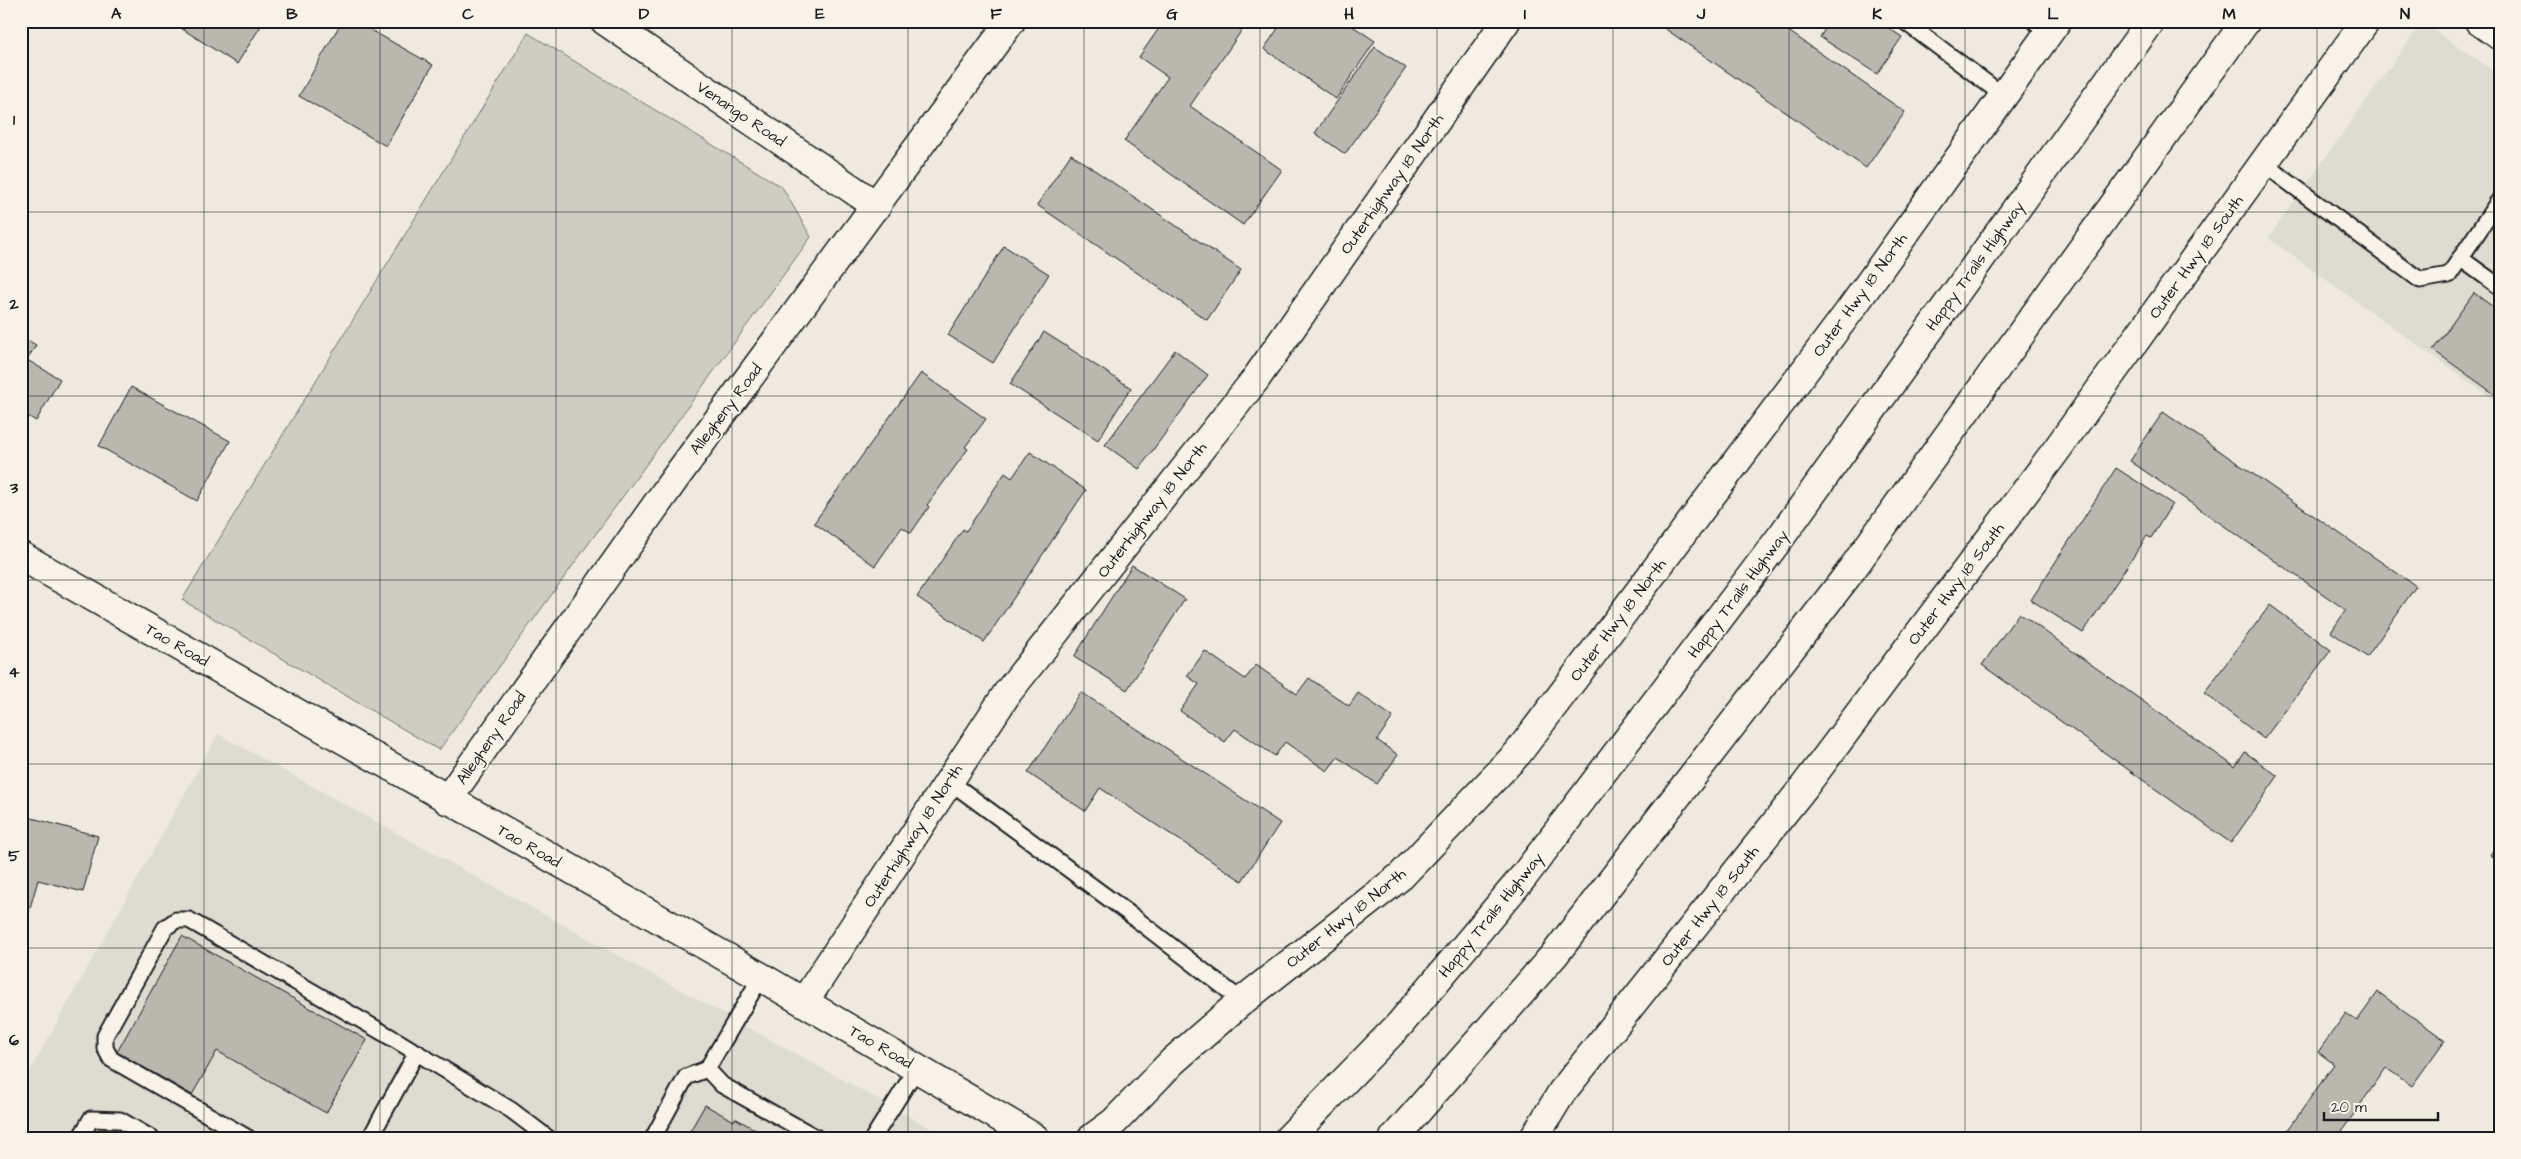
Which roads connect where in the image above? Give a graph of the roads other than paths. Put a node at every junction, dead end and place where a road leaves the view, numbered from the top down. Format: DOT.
graph roads {
  1 [pos="605,21"];
  2 [pos="1012,21"];
  3 [pos="1506,21"];
  4 [pos="1904,21"];
  5 [pos="2151,21"];
  6 [pos="2246,21"];
  7 [pos="2366,21"];
  8 [pos="2047,25"];
  9 [pos="2004,96"];
  10 [pos="2264,164"];
  11 [pos="2500,200"];
  12 [pos="877,206"];
  13 [pos="2460,258"];
  14 [pos="2500,286"];
  15 [pos="21,556"];
  16 [pos="949,781"];
  17 [pos="447,800"];
  18 [pos="761,978"];
  19 [pos="1242,1001"];
  20 [pos="804,1002"];
  21 [pos="417,1052"];
  22 [pos="917,1068"];
  23 [pos="707,1069"];
  24 [pos="542,1136"];
  25 [pos="654,1136"];
  26 [pos="80,1138"];
  27 [pos="151,1138"];
  28 [pos="248,1138"];
  29 [pos="370,1138"];
  30 [pos="817,1138"];
  31 [pos="873,1138"];
  32 [pos="1035,1138"];
  33 [pos="1092,1138"];
  34 [pos="1289,1138"];
  35 [pos="1394,1138"];
  36 [pos="1534,1138"];
  1 -- 12 [label="street, Venango Road"];
  2 -- 12 [label="street, Allegheny Road"];
  3 -- 16 [label="street, Outerhighway 18 North"];
  4 -- 9 [label="lane"];
  5 -- 34 [label="street, Happy Trails Highway"];
  6 -- 35 [label="street"];
  7 -- 10 [label="street, Outer Hwy 18 South"];
  8 -- 9 [label="street, Outer Hwy 18 North"];
  9 -- 19 [label="street, Outer Hwy 18 North"];
  10 -- 13 [label="lane"];
  10 -- 36 [label="street, Outer Hwy 18 South"];
  11 -- 13 [label="lane"];
  12 -- 17 [label="street, Allegheny Road"];
  13 -- 14 [label="lane"];
  15 -- 17 [label="street, Tao Road"];
  16 -- 19 [label="lane"];
  16 -- 20 [label="street, Outerhighway 18 North"];
  17 -- 18 [label="street, Tao Road"];
  18 -- 20 [label="street, Tao Road"];
  18 -- 23 [label="lane"];
  19 -- 33 [label="street, Outer Hwy 18 North"];
  20 -- 22 [label="street, Tao Road"];
  21 -- 24 [label="lane"];
  21 -- 28 [label="lane"];
  21 -- 29 [label="lane"];
  22 -- 31 [label="lane"];
  22 -- 32 [label="street, Tao Road"];
  23 -- 25 [label="lane"];
  23 -- 30 [label="lane"];
  26 -- 27 [label="lane"];
}
